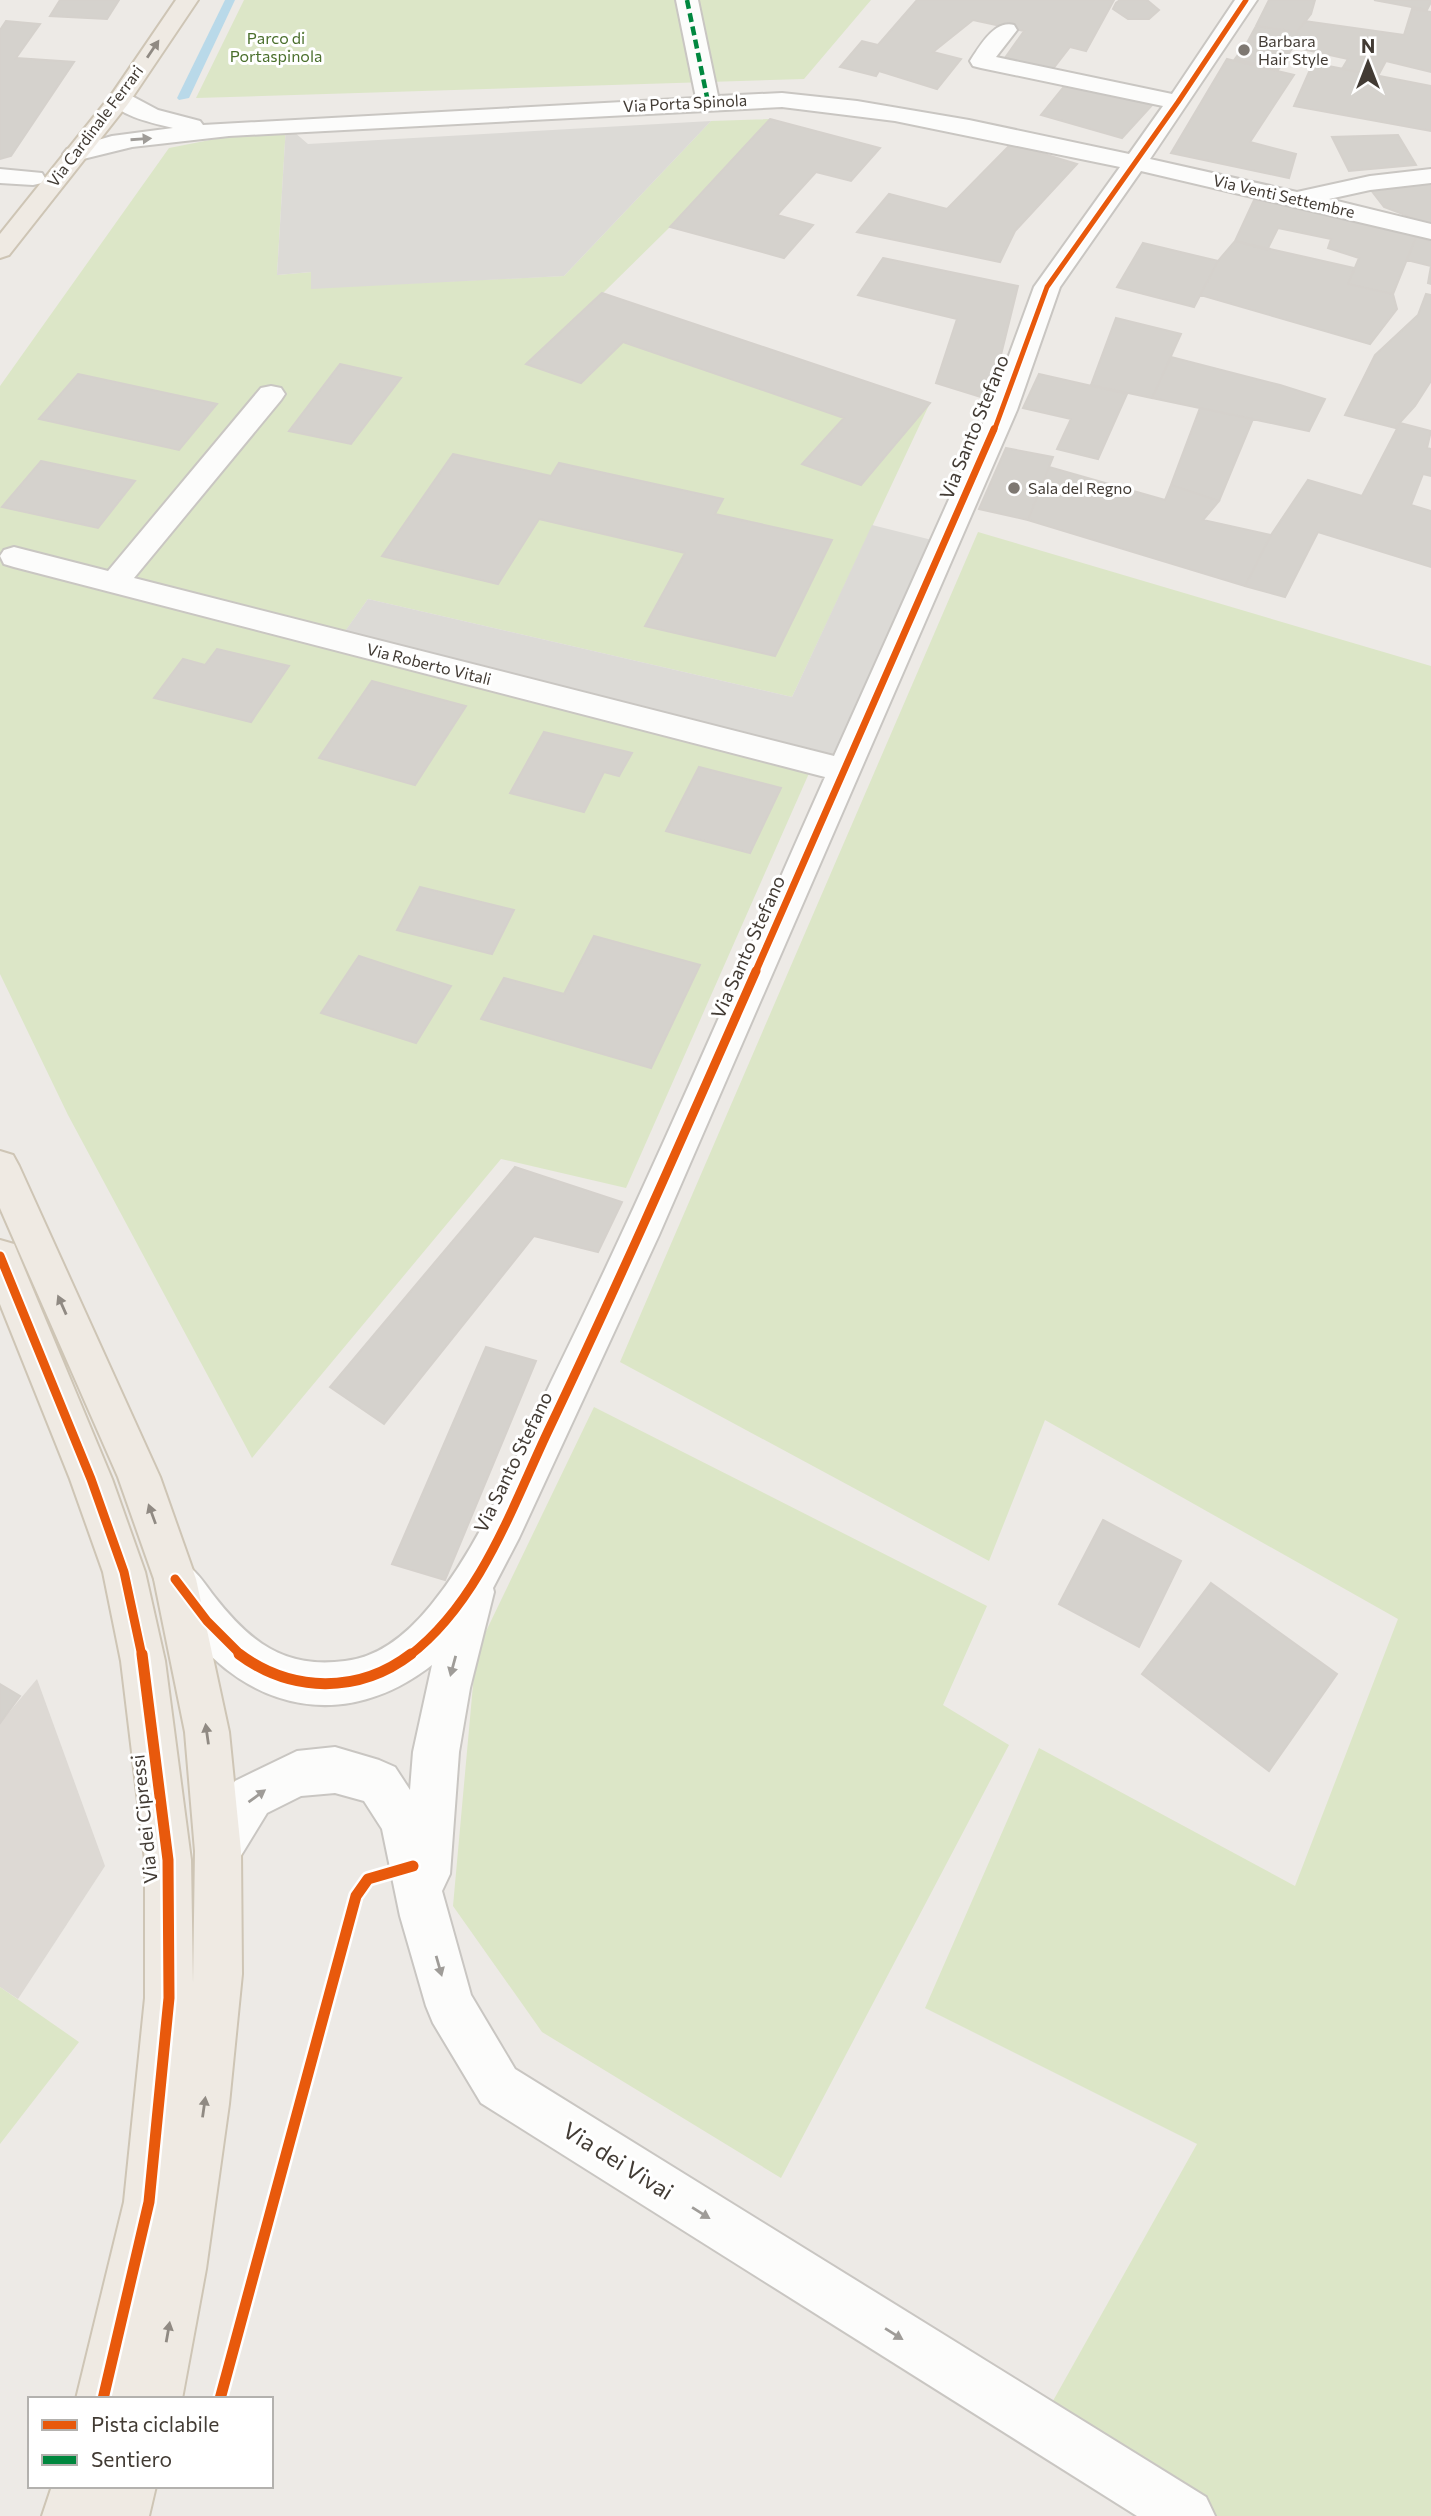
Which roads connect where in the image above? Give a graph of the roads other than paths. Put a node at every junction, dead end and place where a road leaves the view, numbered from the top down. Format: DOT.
graph roads {
  1 [pos="167,0"];
  2 [pos="187,0"];
  3 [pos="687,0"];
  4 [pos="1246,0"];
  5 [pos="1006,30"];
  6 [pos="120,99"];
  7 [pos="708,102"];
  8 [pos="1178,102"];
  9 [pos="229,129"];
  10 [pos="75,155"];
  11 [pos="1136,163"];
  12 [pos="0,176"];
  13 [pos="1431,176"];
  14 [pos="33,178"];
  15 [pos="1300,198"];
  16 [pos="0,219"];
  17 [pos="1431,232"];
  18 [pos="0,250"];
  19 [pos="271,394"];
  20 [pos="14,557"];
  21 [pos="114,583"];
  22 [pos="844,770"];
  23 [pos="0,1167"];
  24 [pos="0,1256"];
  25 [pos="477,1577"];
  26 [pos="175,1579"];
  27 [pos="218,1851"];
  28 [pos="424,1916"];
  29 [pos="103,2397"];
  30 [pos="155,2397"];
  31 [pos="78,2488"];
  32 [pos="129,2488"];
  33 [pos="70,2516"];
  34 [pos="121,2516"];
  35 [pos="1187,2516"];
  1 -- 14 [label="main road, Via Cardinale Ferrari"];
  6 -- 2 [label="main road, Via Cardinale Ferrari, one-way"];
  3 -- 7 [label="street"];
  4 -- 8 [label="street, Via Santo Stefano"];
  5 -- 8 [label="street"];
  6 -- 9 [label="street, Via Porta Spinola"];
  6 -- 10 [label="main road, Via Cardinale Ferrari"];
  7 -- 9 [label="street, Via Porta Spinola"];
  7 -- 11 [label="street, Via Porta Spinola"];
  8 -- 11 [label="street, Via Santo Stefano"];
  10 -- 9 [label="street, Via Porta Spinola, one-way"];
  10 -- 18 [label="main road, Via Cardinale Ferrari"];
  11 -- 15 [label="street, Via Venti Settembre"];
  11 -- 22 [label="street, Via Santo Stefano"];
  12 -- 14 [label="street"];
  13 -- 15 [label="street"];
  14 -- 16 [label="main road, Via Cardinale Ferrari"];
  15 -- 17 [label="street, Via Venti Settembre"];
  19 -- 21 [label="street"];
  20 -- 21 [label="street, Via Roberto Vitali"];
  21 -- 22 [label="street, Via Roberto Vitali"];
  22 -- 25 [label="street, Via Santo Stefano"];
  26 -- 23 [label="main road, one-way"];
  24 -- 29 [label="main road, Via dei Cipressi"];
  25 -- 26 [label="street, Via Santo Stefano"];
  25 -- 28 [label="street, Via Santo Stefano, one-way"];
  27 -- 26 [label="main road, one-way"];
  27 -- 28 [label="street, Via dei Vivai, one-way"];
  30 -- 27 [label="main road, one-way"];
  28 -- 35 [label="street, Via dei Vivai, one-way"];
  31 -- 33 [label="main road"];
  32 -- 34 [label="main road"];
}
